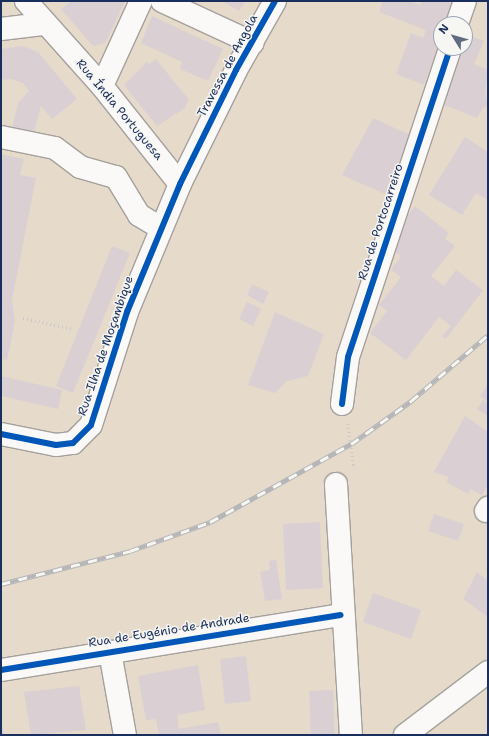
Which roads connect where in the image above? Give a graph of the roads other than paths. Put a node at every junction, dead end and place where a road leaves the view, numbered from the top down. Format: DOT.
graph roads {
  1 [pos="26,1"];
  2 [pos="141,1"];
  3 [pos="162,1"];
  4 [pos="275,1"];
  5 [pos="465,1"];
  6 [pos="460,16"];
  7 [pos="43,24"];
  8 [pos="1,29"];
  9 [pos="253,43"];
  10 [pos="447,56"];
  11 [pos="102,86"];
  12 [pos="1,137"];
  13 [pos="180,184"];
  14 [pos="162,228"];
  15 [pos="342,404"];
  16 [pos="1,434"];
  17 [pos="336,484"];
  18 [pos="341,616"];
  19 [pos="110,652"];
  20 [pos="1,670"];
  21 [pos="488,672"];
  22 [pos="125,735"];
  23 [pos="351,735"];
  24 [pos="405,735"];
  1 -- 7 [label="street, Rua Índia Portuguesa"];
  2 -- 11 [label="street"];
  3 -- 9 [label="street, Travessa de Angola"];
  4 -- 9 [label="street, Travessa de Angola"];
  5 -- 6 [label="street"];
  7 -- 8 [label="street"];
  7 -- 11 [label="street, Rua Índia Portuguesa"];
  9 -- 13 [label="street, Travessa de Angola"];
  10 -- 15 [label="street, Rua de Portocarreiro"];
  11 -- 13 [label="street, Rua Índia Portuguesa"];
  12 -- 14 [label="street"];
  13 -- 14 [label="street, Rua Ilha de Moçambique"];
  14 -- 16 [label="street, Rua Ilha de Moçambique"];
  17 -- 18 [label="street"];
  18 -- 19 [label="street, Rua de Eugénio de Andrade"];
  18 -- 23 [label="street"];
  19 -- 20 [label="street, Rua de Eugénio de Andrade"];
  19 -- 22 [label="street"];
  21 -- 24 [label="street"];
}
